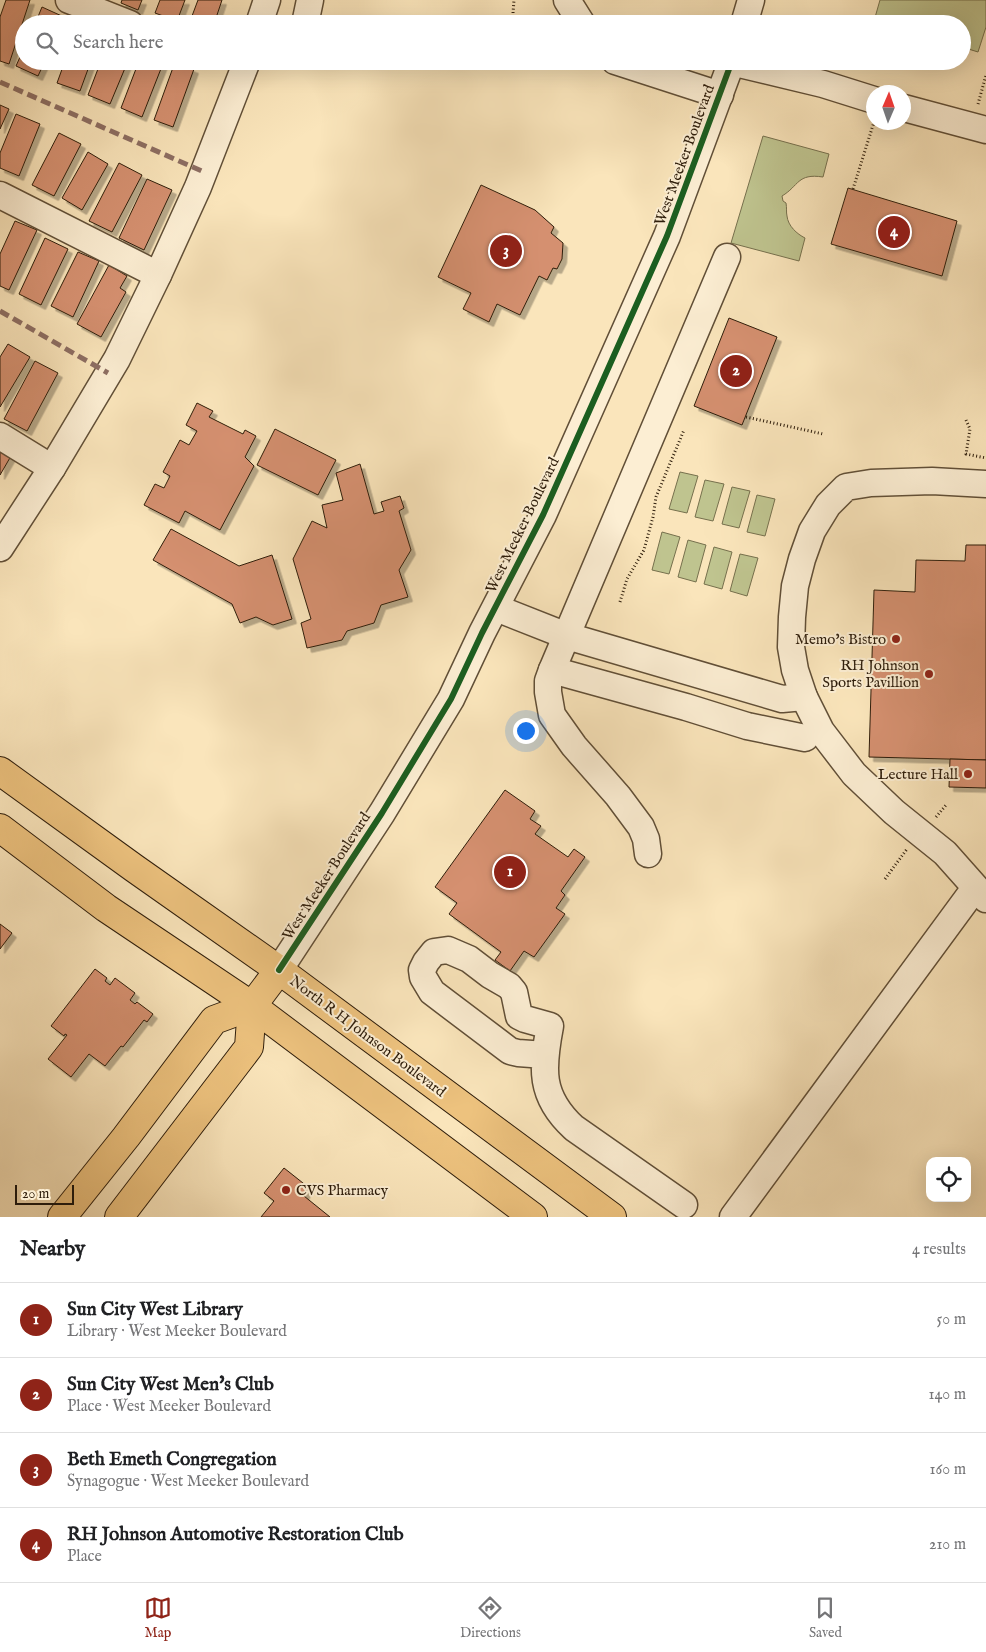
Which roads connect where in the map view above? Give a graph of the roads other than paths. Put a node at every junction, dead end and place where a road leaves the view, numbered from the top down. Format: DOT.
graph roads {
  1 [pos="69,0"];
  2 [pos="267,0"];
  3 [pos="310,0"];
  4 [pos="567,0"];
  5 [pos="751,0"];
  6 [pos="107,15"];
  7 [pos="262,15"];
  8 [pos="307,15"];
  9 [pos="576,15"];
  10 [pos="747,15"];
  11 [pos="237,70"];
  12 [pos="643,70"];
  13 [pos="729,70"];
  14 [pos="765,70"];
  15 [pos="720,95"];
  16 [pos="866,97"];
  17 [pos="911,110"];
  18 [pos="986,130"];
  19 [pos="0,194"];
  20 [pos="727,257"];
  21 [pos="158,275"];
  22 [pos="0,436"];
  23 [pos="52,468"];
  24 [pos="986,484"];
  25 [pos="0,548"];
  26 [pos="496,608"];
  27 [pos="567,636"];
  28 [pos="552,670"];
  29 [pos="804,696"];
  30 [pos="805,738"];
  31 [pos="0,770"];
  32 [pos="0,828"];
  33 [pos="648,854"];
  34 [pos="980,893"];
  35 [pos="279,970"];
  36 [pos="252,1006"];
  37 [pos="545,1055"];
  38 [pos="684,1205"];
  39 [pos="62,1217"];
  40 [pos="119,1217"];
  41 [pos="533,1217"];
  42 [pos="612,1217"];
  43 [pos="733,1217"];
  1 -- 6 [label="street"];
  2 -- 7 [label="street"];
  3 -- 8 [label="street"];
  4 -- 9 [label="street"];
  5 -- 10 [label="street"];
  11 -- 21 [label="street"];
  12 -- 15 [label="street"];
  13 -- 15 [label="street, West Meeker Boulevard"];
  14 -- 16 [label="street"];
  15 -- 26 [label="street, West Meeker Boulevard"];
  17 -- 18 [label="street"];
  19 -- 21 [label="street"];
  20 -- 27 [label="street"];
  21 -- 23 [label="street"];
  22 -- 23 [label="street"];
  23 -- 25 [label="street"];
  24 -- 29 [label="street"];
  26 -- 27 [label="street"];
  26 -- 35 [label="street, West Meeker Boulevard"];
  27 -- 28 [label="street"];
  27 -- 29 [label="street"];
  28 -- 30 [label="street"];
  28 -- 33 [label="street"];
  29 -- 34 [label="street"];
  31 -- 35 [label="main road, North R H Johnson Boulevard"];
  32 -- 36 [label="main road"];
  34 -- 43 [label="street"];
  35 -- 36 [label="main road, West Meeker Boulevard"];
  35 -- 42 [label="main road, North R H Johnson Boulevard"];
  36 -- 39 [label="main road"];
  36 -- 40 [label="main road"];
  36 -- 41 [label="main road"];
  37 -- 37 [label="street"];
  37 -- 38 [label="street"];
}
